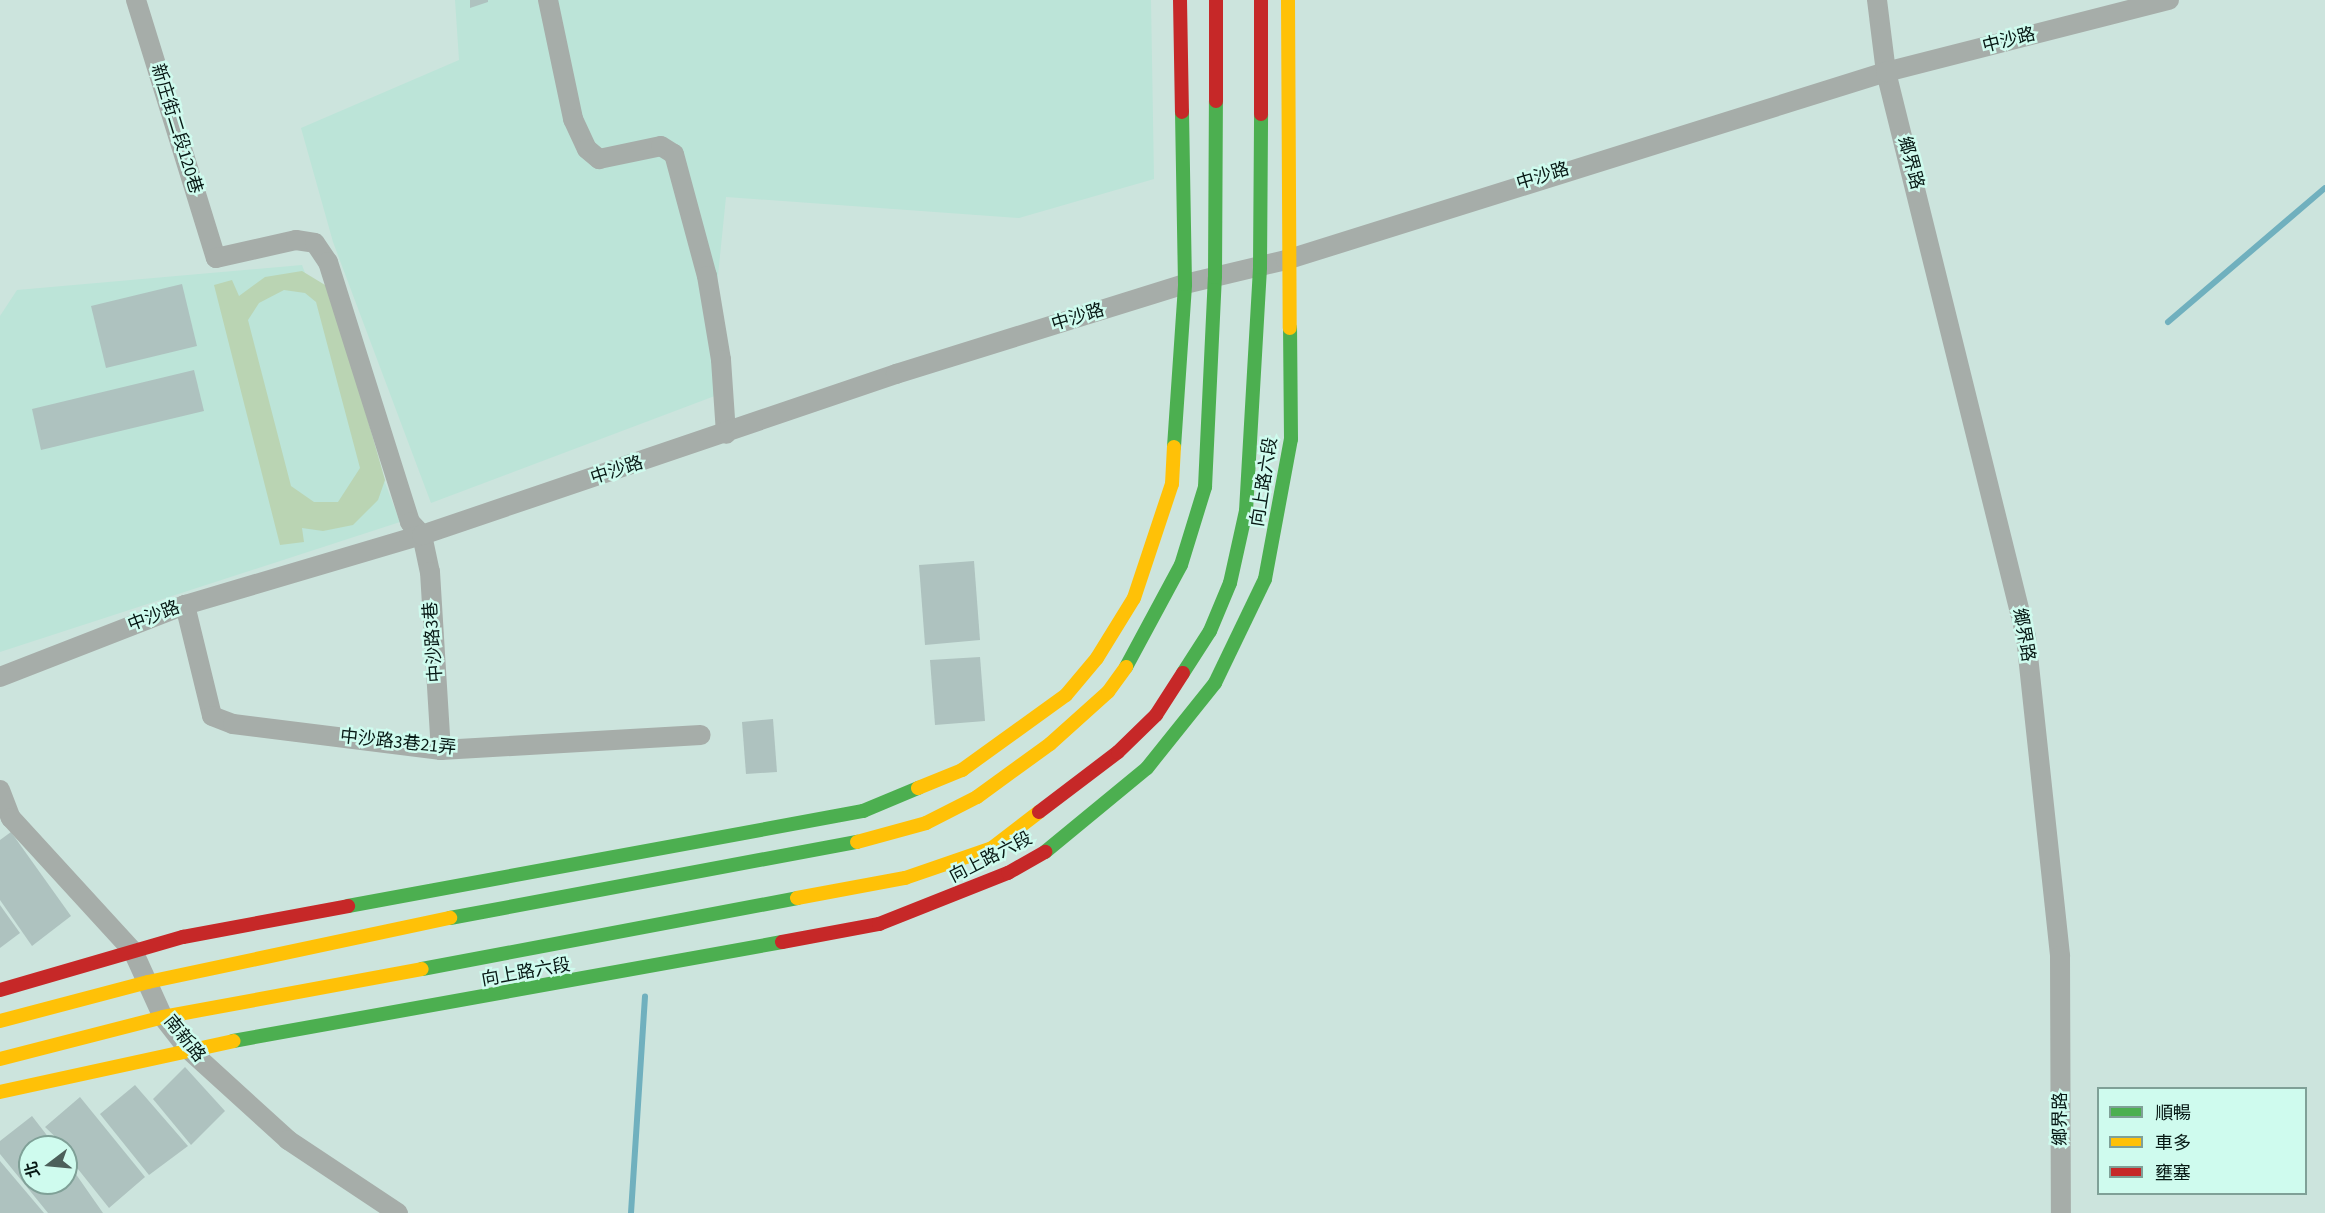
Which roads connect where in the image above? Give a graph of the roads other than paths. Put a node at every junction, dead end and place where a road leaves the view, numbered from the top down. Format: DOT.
graph roads {
  1 [pos="136,0"];
  2 [pos="548,0"];
  3 [pos="1180,0"];
  4 [pos="1216,0"];
  5 [pos="1261,0"];
  6 [pos="1288,0"];
  7 [pos="1877,0"];
  8 [pos="2169,0"];
  9 [pos="1886,72"];
  10 [pos="1286,260"];
  11 [pos="1260,267"];
  12 [pos="1215,277"];
  13 [pos="1185,284"];
  14 [pos="726,434"];
  15 [pos="422,535"];
  16 [pos="185,605"];
  17 [pos="0,677"];
  18 [pos="701,735"];
  19 [pos="441,750"];
  20 [pos="0,790"];
  21 [pos="133,951"];
  22 [pos="148,982"];
  23 [pos="0,990"];
  24 [pos="163,1017"];
  25 [pos="0,1021"];
  26 [pos="187,1048"];
  27 [pos="0,1059"];
  28 [pos="0,1092"];
  29 [pos="398,1213"];
  30 [pos="2061,1213"];
  1 -- 15 [label="street, 新庄街二段120巷"];
  2 -- 14 [label="street"];
  3 -- 13 [label="main road"];
  4 -- 12 [label="main road"];
  5 -- 11 [label="main road, 向上路六段"];
  6 -- 10 [label="main road, 向上路六段"];
  7 -- 9 [label="street, 鄉界路"];
  8 -- 9 [label="street, 中沙路"];
  9 -- 10 [label="street, 中沙路"];
  9 -- 30 [label="street, 鄉界路"];
  10 -- 11 [label="street, 中沙路"];
  10 -- 26 [label="main road, 向上路六段"];
  11 -- 12 [label="street, 中沙路"];
  11 -- 24 [label="main road, 向上路六段"];
  12 -- 13 [label="street, 中沙路"];
  12 -- 22 [label="main road"];
  13 -- 14 [label="street, 中沙路"];
  13 -- 21 [label="main road"];
  14 -- 15 [label="street, 中沙路"];
  15 -- 16 [label="street, 中沙路"];
  15 -- 19 [label="street, 中沙路3巷"];
  16 -- 17 [label="street, 中沙路"];
  16 -- 19 [label="street, 中沙路3巷21弄"];
  18 -- 19 [label="street, 中沙路3巷21弄"];
  20 -- 21 [label="street, 南新路"];
  21 -- 22 [label="street, 南新路"];
  21 -- 23 [label="main road"];
  22 -- 24 [label="street, 南新路"];
  22 -- 25 [label="main road"];
  24 -- 26 [label="street, 南新路"];
  24 -- 27 [label="main road, 向上路六段"];
  26 -- 28 [label="main road, 向上路六段"];
  26 -- 29 [label="street, 南新路"];
}
